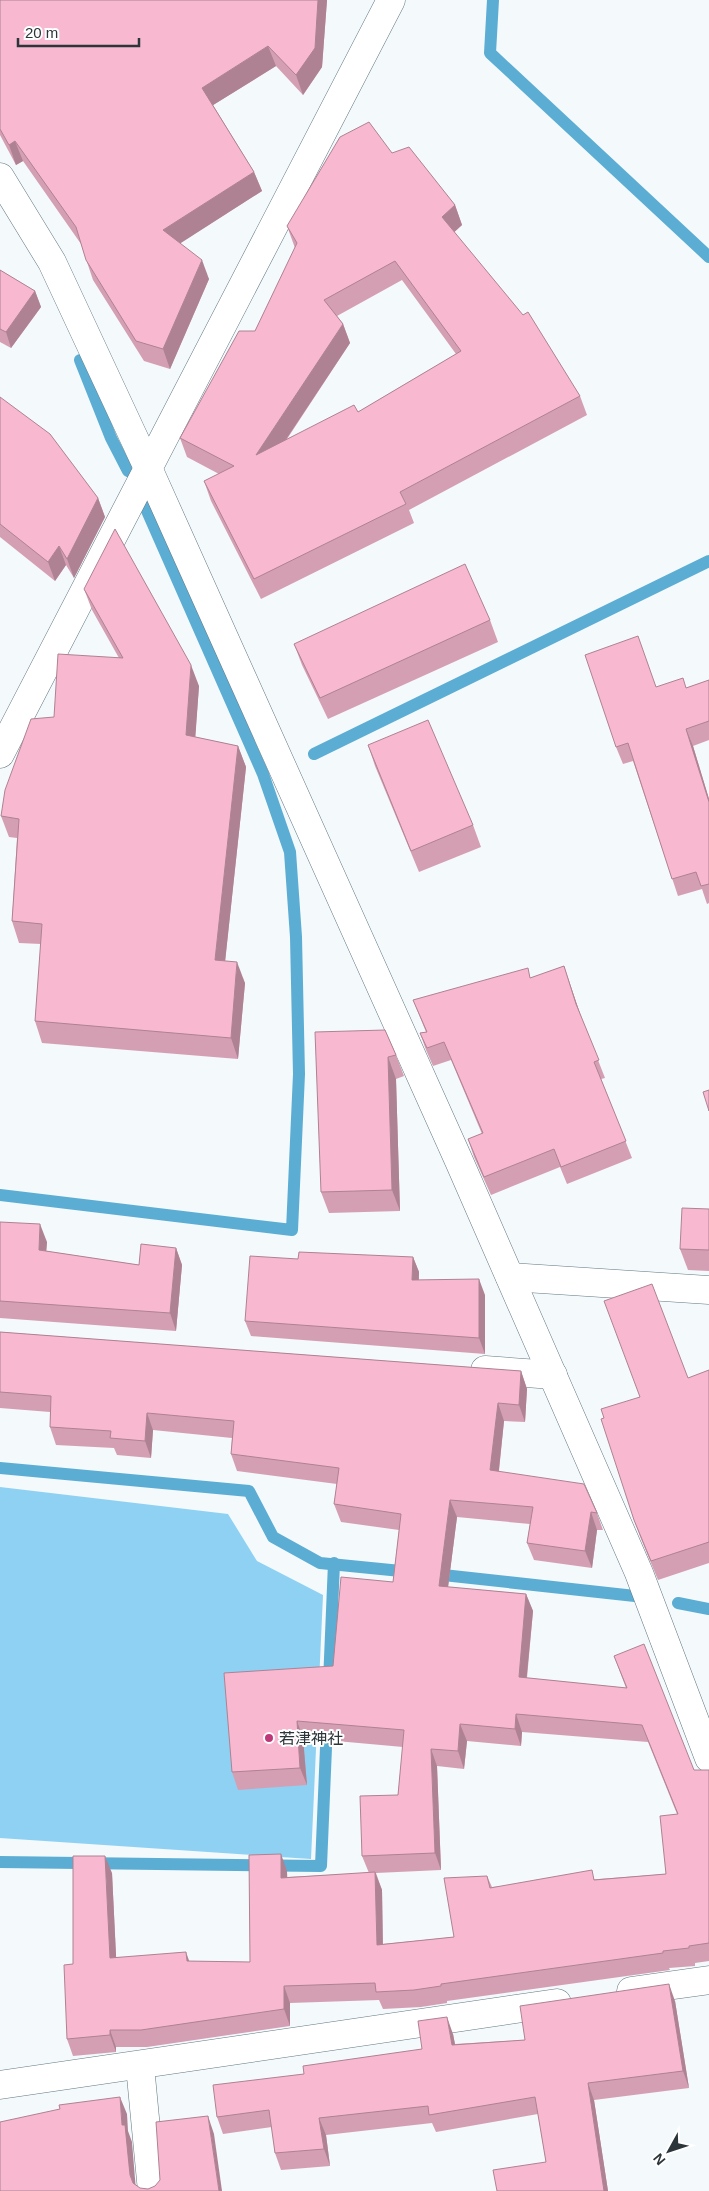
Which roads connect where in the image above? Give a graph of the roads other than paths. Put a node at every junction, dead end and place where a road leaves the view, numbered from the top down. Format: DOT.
graph roads {
  1 [pos="391,0"];
  2 [pos="0,177"];
  3 [pos="148,468"];
  4 [pos="0,754"];
  5 [pos="510,1277"];
  6 [pos="709,1290"];
  7 [pos="457,1368"];
  8 [pos="553,1375"];
  9 [pos="709,1758"];
  10 [pos="709,1980"];
  11 [pos="611,1994"];
  12 [pos="581,1999"];
  13 [pos="140,2066"];
  14 [pos="0,2085"];
  15 [pos="152,2191"];
  1 -- 3 [label="street"];
  2 -- 3 [label="street"];
  3 -- 4 [label="street"];
  3 -- 5 [label="street"];
  5 -- 6 [label="street"];
  5 -- 8 [label="street"];
  7 -- 8 [label="street"];
  8 -- 9 [label="street"];
  10 -- 11 [label="street"];
  12 -- 13 [label="street"];
  13 -- 14 [label="street"];
  13 -- 15 [label="street"];
}
